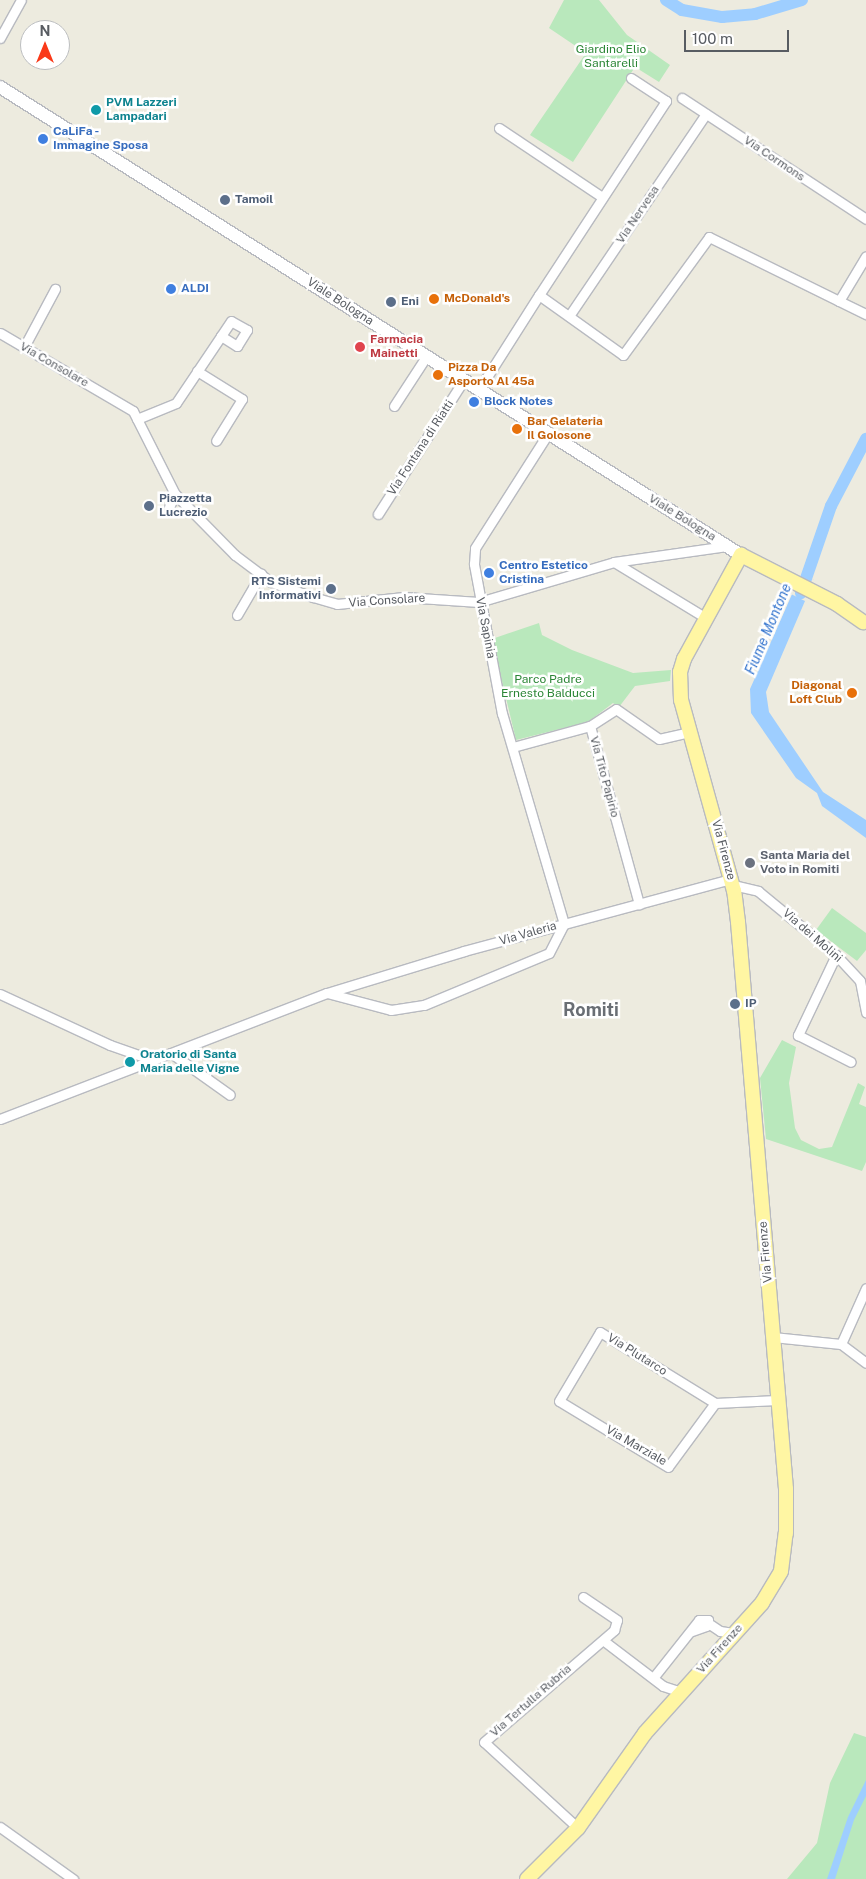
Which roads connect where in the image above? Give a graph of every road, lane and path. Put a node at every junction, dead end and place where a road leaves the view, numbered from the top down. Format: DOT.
graph roads {
  1 [pos="21,0"];
  2 [pos="0,38"];
  3 [pos="631,78"];
  4 [pos="0,86"];
  5 [pos="682,98"];
  6 [pos="706,114"];
  7 [pos="500,128"];
  8 [pos="602,197"];
  9 [pos="866,220"];
  10 [pos="866,256"];
  11 [pos="55,289"];
  12 [pos="539,295"];
  13 [pos="838,301"];
  14 [pos="866,314"];
  15 [pos="569,316"];
  16 [pos="0,333"];
  17 [pos="221,336"];
  18 [pos="24,347"];
  19 [pos="426,357"];
  20 [pos="197,371"];
  21 [pos="463,381"];
  22 [pos="478,391"];
  23 [pos="394,406"];
  24 [pos="137,419"];
  25 [pos="547,435"];
  26 [pos="216,441"];
  27 [pos="175,494"];
  28 [pos="169,507"];
  29 [pos="378,514"];
  30 [pos="727,546"];
  31 [pos="741,555"];
  32 [pos="614,562"];
  33 [pos="261,574"];
  34 [pos="479,602"];
  35 [pos="237,615"];
  36 [pos="706,618"];
  37 [pos="865,622"];
  38 [pos="590,726"];
  39 [pos="690,732"];
  40 [pos="513,747"];
  41 [pos="732,882"];
  42 [pos="639,904"];
  43 [pos="564,924"];
  44 [pos="836,955"];
  45 [pos="327,993"];
  46 [pos="0,994"];
  47 [pos="866,1012"];
  48 [pos="171,1053"];
  49 [pos="153,1060"];
  50 [pos="852,1062"];
  51 [pos="230,1095"];
  52 [pos="0,1118"];
  53 [pos="866,1288"];
  54 [pos="773,1337"];
  55 [pos="841,1344"];
  56 [pos="866,1363"];
  57 [pos="778,1400"];
  58 [pos="559,1401"];
  59 [pos="715,1403"];
  60 [pos="583,1597"];
  61 [pos="735,1633"];
  62 [pos="604,1641"];
  63 [pos="653,1678"];
  64 [pos="663,1686"];
  65 [pos="682,1692"];
  66 [pos="670,1706"];
  67 [pos="0,1827"];
  68 [pos="578,1828"];
  69 [pos="531,1876"];
  70 [pos="72,1879"];
  1 -- 2 [label="street"];
  3 -- 8 [label="street"];
  4 -- 19 [label="main road, Viale Bologna"];
  5 -- 6 [label="street, Via Cormons"];
  6 -- 9 [label="street, Via Cormons"];
  6 -- 15 [label="street, Via Nervesa"];
  7 -- 8 [label="street"];
  8 -- 12 [label="street"];
  10 -- 13 [label="street"];
  11 -- 18 [label="street"];
  12 -- 15 [label="street"];
  12 -- 22 [label="street"];
  13 -- 14 [label="street"];
  13 -- 15 [label="street"];
  16 -- 18 [label="street, Via Consolare"];
  17 -- 20 [label="street"];
  18 -- 24 [label="street, Via Consolare"];
  19 -- 21 [label="main road, Viale Bologna"];
  19 -- 23 [label="street"];
  20 -- 24 [label="street"];
  20 -- 26 [label="street"];
  21 -- 22 [label="main road, Viale Bologna"];
  21 -- 29 [label="street, Via Fontana di Riatti"];
  22 -- 25 [label="main road, Viale Bologna"];
  24 -- 27 [label="street, Via Consolare"];
  25 -- 30 [label="main road, Viale Bologna"];
  25 -- 34 [label="street, Via Sapinia"];
  27 -- 28 [label="street"];
  27 -- 33 [label="street, Via Consolare"];
  30 -- 31 [label="main road, Viale Bologna"];
  30 -- 32 [label="street, Via Consolare"];
  31 -- 36 [label="main road, Via Firenze"];
  31 -- 37 [label="main road, Viale Bologna"];
  32 -- 34 [label="street, Via Consolare"];
  32 -- 36 [label="street"];
  33 -- 34 [label="street, Via Consolare"];
  33 -- 35 [label="street"];
  34 -- 40 [label="street, Via Sapinia"];
  36 -- 39 [label="main road, Via Firenze"];
  38 -- 39 [label="street"];
  38 -- 40 [label="street, Via Tito Papirio"];
  38 -- 42 [label="street, Via Tito Papirio"];
  39 -- 41 [label="main road, Via Firenze"];
  40 -- 43 [label="street, Via Sapinia"];
  41 -- 42 [label="street, Via Valeria"];
  41 -- 44 [label="street, Via dei Molini"];
  41 -- 54 [label="main road, Via Firenze"];
  42 -- 43 [label="street, Via Valeria"];
  43 -- 45 [label="street, Via Valeria"];
  43 -- 45 [label="street"];
  44 -- 47 [label="street, Via dei Molini"];
  44 -- 50 [label="street"];
  45 -- 48 [label="street, Via Valeria"];
  46 -- 49 [label="street"];
  48 -- 49 [label="street, Via Valeria"];
  48 -- 51 [label="street"];
  49 -- 52 [label="street, Via Valeria"];
  53 -- 55 [label="street"];
  54 -- 55 [label="street"];
  54 -- 57 [label="main road, Via Firenze"];
  55 -- 56 [label="street"];
  57 -- 59 [label="street"];
  57 -- 61 [label="main road, Via Firenze"];
  58 -- 59 [label="street, Via Marziale"];
  58 -- 59 [label="street, Via Plutarco"];
  60 -- 62 [label="street, Via Tertulla Rubria"];
  61 -- 63 [label="street"];
  61 -- 65 [label="main road, Via Firenze"];
  62 -- 63 [label="street"];
  62 -- 68 [label="street, Via Tertulla Rubria"];
  63 -- 64 [label="street"];
  64 -- 65 [label="street"];
  64 -- 66 [label="street"];
  65 -- 66 [label="main road, Via Firenze"];
  66 -- 68 [label="main road, Via Firenze"];
  67 -- 70 [label="street"];
  68 -- 69 [label="main road, Via Firenze"];
}
